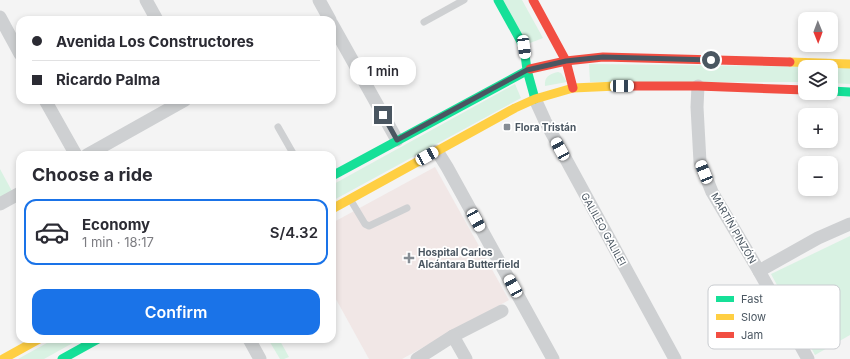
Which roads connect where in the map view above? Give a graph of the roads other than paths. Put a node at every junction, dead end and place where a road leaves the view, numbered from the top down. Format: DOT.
graph roads {
  1 [pos="146,0"];
  2 [pos="319,0"];
  3 [pos="464,0"];
  4 [pos="498,0"];
  5 [pos="533,0"];
  6 [pos="155,16"];
  7 [pos="327,16"];
  8 [pos="0,18"];
  9 [pos="424,22"];
  10 [pos="336,32"];
  11 [pos="16,47"];
  12 [pos="566,61"];
  13 [pos="850,64"];
  14 [pos="527,70"];
  15 [pos="698,86"];
  16 [pos="573,88"];
  17 [pos="798,90"];
  18 [pos="838,91"];
  19 [pos="850,92"];
  20 [pos="535,99"];
  21 [pos="48,104"];
  22 [pos="178,104"];
  23 [pos="278,127"];
  24 [pos="397,140"];
  25 [pos="74,151"];
  26 [pos="94,151"];
  27 [pos="292,151"];
  28 [pos="437,151"];
  29 [pos="336,174"];
  30 [pos="16,195"];
  31 [pos="350,199"];
  32 [pos="0,204"];
  33 [pos="336,207"];
  34 [pos="407,208"];
  35 [pos="850,224"];
  36 [pos="759,271"];
  37 [pos="767,285"];
  38 [pos="502,311"];
  39 [pos="453,336"];
  40 [pos="32,343"];
  41 [pos="91,343"];
  42 [pos="251,343"];
  43 [pos="802,349"];
  44 [pos="4,359"];
  45 [pos="62,359"];
  46 [pos="260,359"];
  47 [pos="416,359"];
  48 [pos="466,359"];
  49 [pos="553,359"];
  50 [pos="675,359"];
  51 [pos="808,359"];
  1 -- 6 [label="street"];
  2 -- 7 [label="street"];
  3 -- 9 [label="lane"];
  4 -- 14 [label="street"];
  5 -- 12 [label="street"];
  8 -- 11 [label="street"];
  10 -- 24 [label="street"];
  12 -- 13 [label="street"];
  12 -- 14 [label="street"];
  12 -- 16 [label="street"];
  14 -- 20 [label="street"];
  14 -- 24 [label="street"];
  15 -- 16 [label="street"];
  15 -- 17 [label="street"];
  15 -- 36 [label="street, MARTÍN PINZÓN"];
  16 -- 20 [label="street"];
  18 -- 19 [label="street"];
  20 -- 28 [label="street"];
  20 -- 50 [label="street, GALILEO GALILEI"];
  21 -- 25 [label="street"];
  22 -- 26 [label="street"];
  23 -- 27 [label="lane"];
  24 -- 29 [label="street"];
  28 -- 31 [label="street"];
  28 -- 49 [label="street"];
  30 -- 32 [label="street"];
  31 -- 33 [label="street"];
  31 -- 34 [label="lane"];
  35 -- 36 [label="street"];
  36 -- 37 [label="street, MARTÍN PINZÓN"];
  38 -- 39 [label="street"];
  39 -- 47 [label="street"];
  39 -- 48 [label="street"];
  40 -- 44 [label="street"];
  41 -- 45 [label="street"];
  42 -- 46 [label="street"];
  43 -- 51 [label="street, MARTÍN PINZÓN"];
}
